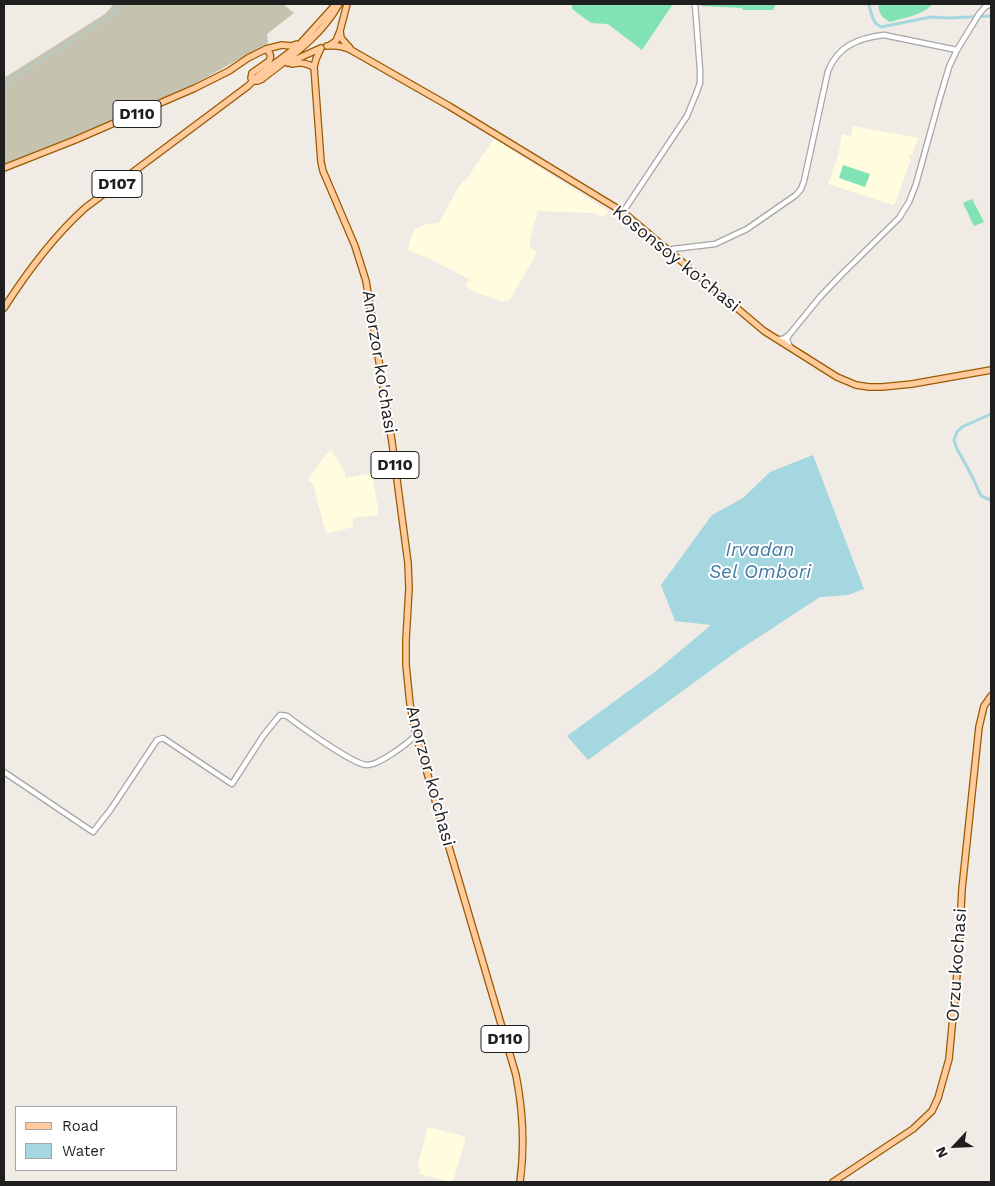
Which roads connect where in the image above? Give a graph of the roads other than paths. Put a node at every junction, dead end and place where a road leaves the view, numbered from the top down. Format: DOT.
graph roads {
  1 [pos="337,4"];
  2 [pos="695,4"];
  3 [pos="991,4"];
  4 [pos="346,6"];
  5 [pos="340,32"];
  6 [pos="304,40"];
  7 [pos="324,47"];
  8 [pos="266,49"];
  9 [pos="351,50"];
  10 [pos="957,50"];
  11 [pos="314,67"];
  12 [pos="277,68"];
  13 [pos="253,81"];
  14 [pos="4,168"];
  15 [pos="623,212"];
  16 [pos="670,252"];
  17 [pos="4,308"];
  18 [pos="789,335"];
  19 [pos="776,339"];
  20 [pos="791,348"];
  21 [pos="991,370"];
  22 [pos="991,696"];
  23 [pos="416,735"];
  24 [pos="4,772"];
  25 [pos="520,1182"];
  26 [pos="833,1182"];
  1 -- 4 [label="main road"];
  1 -- 6 [label="main road, D107"];
  1 -- 12 [label="main road, D107"];
  2 -- 15 [label="street"];
  3 -- 10 [label="street"];
  4 -- 5 [label="main road"];
  5 -- 7 [label="main road"];
  5 -- 9 [label="main road"];
  6 -- 8 [label="main road, D110"];
  6 -- 13 [label="main road, D107"];
  7 -- 9 [label="main road"];
  7 -- 11 [label="main road, D110"];
  7 -- 12 [label="main road"];
  8 -- 13 [label="main road"];
  8 -- 14 [label="main road, D110"];
  9 -- 15 [label="main road, Kosonsoy ko’chasi"];
  10 -- 16 [label="street"];
  10 -- 18 [label="street"];
  11 -- 12 [label="main road"];
  11 -- 23 [label="main road, Anorzor ko'chasi / D110"];
  12 -- 13 [label="main road, D107"];
  13 -- 17 [label="main road, D107"];
  15 -- 16 [label="main road, Kosonsoy ko’chasi"];
  16 -- 19 [label="main road, Kosonsoy ko’chasi"];
  18 -- 19 [label="street"];
  18 -- 20 [label="street"];
  19 -- 20 [label="main road, Kosonsoy ko’chasi"];
  20 -- 21 [label="main road, Kosonsoy ko’chasi"];
  22 -- 26 [label="main road, Orzu kochasi"];
  23 -- 24 [label="street"];
  23 -- 25 [label="main road, Anorzor ko'chasi / D110"];
}
